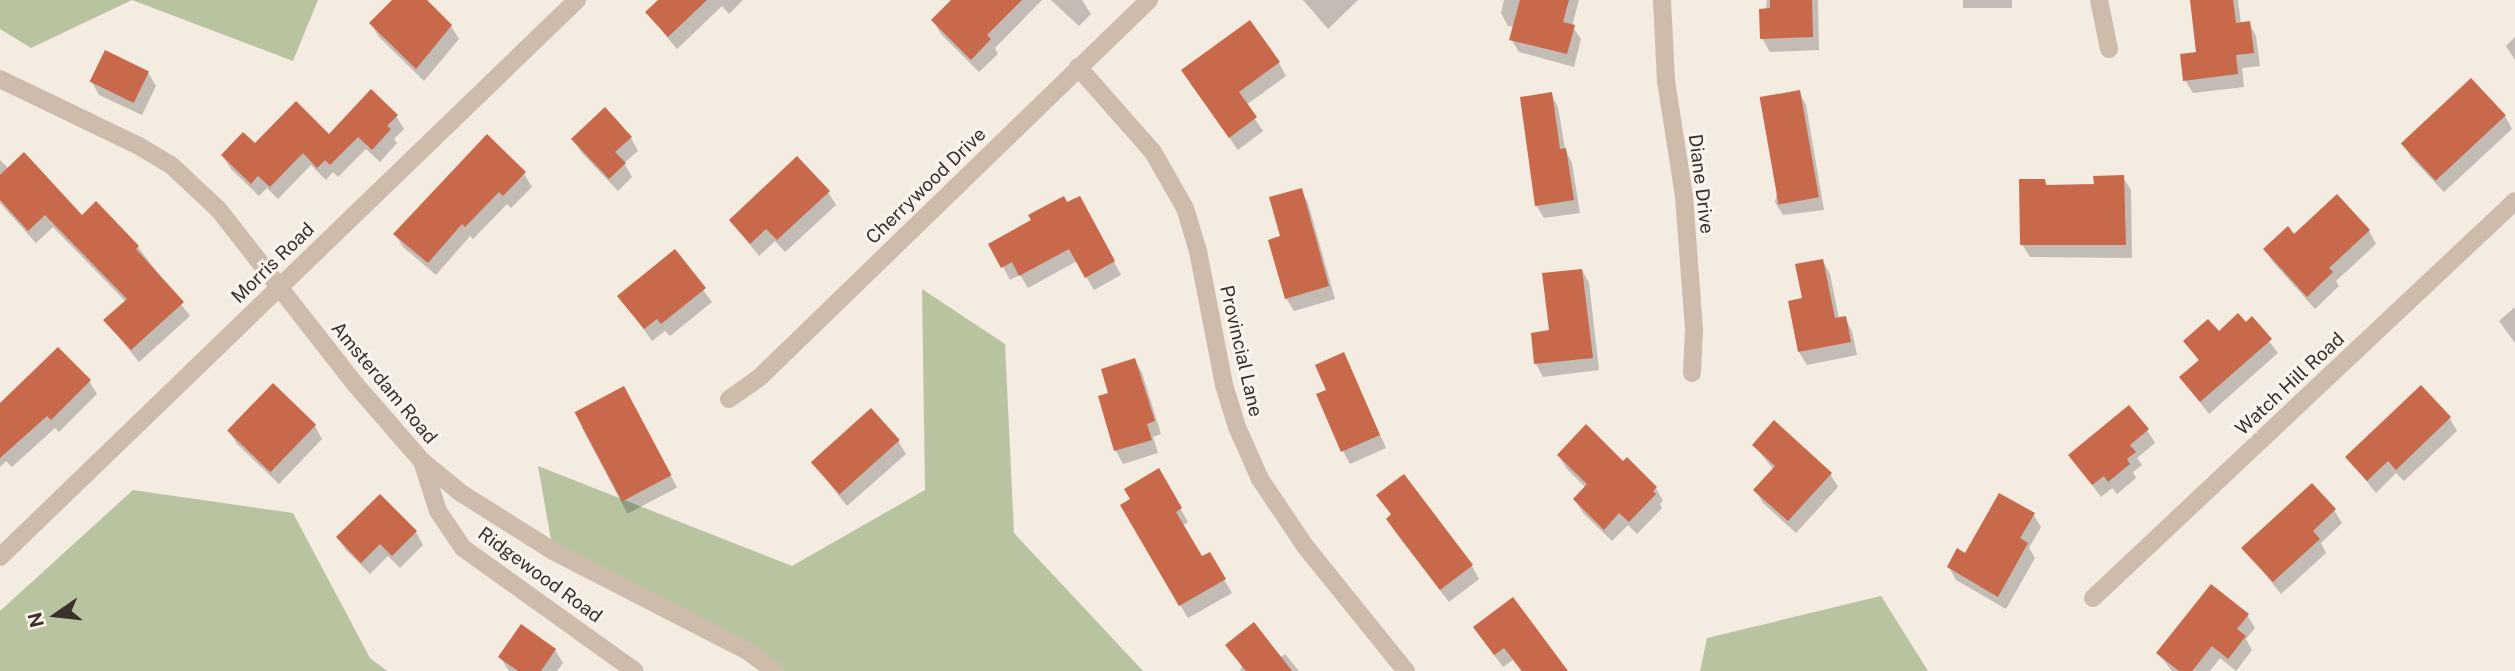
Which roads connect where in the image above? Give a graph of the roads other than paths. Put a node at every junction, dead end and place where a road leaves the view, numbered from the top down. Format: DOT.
graph roads {
  1 [pos="577,0"];
  2 [pos="1149,0"];
  3 [pos="1662,0"];
  4 [pos="2099,0"];
  5 [pos="2109,49"];
  6 [pos="1078,67"];
  7 [pos="0,79"];
  8 [pos="2515,201"];
  9 [pos="278,288"];
  10 [pos="1692,373"];
  11 [pos="729,399"];
  12 [pos="422,461"];
  13 [pos="0,557"];
  14 [pos="2093,598"];
  15 [pos="635,671"];
  16 [pos="775,671"];
  17 [pos="1406,671"];
  1 -- 9 [label="street, Morris Road"];
  2 -- 6 [label="street, Cherrywood Drive"];
  3 -- 10 [label="street, Diane Drive"];
  4 -- 5 [label="street"];
  6 -- 11 [label="street, Cherrywood Drive"];
  6 -- 17 [label="street, Provincial Lane"];
  7 -- 9 [label="street, Amsterdam Road"];
  8 -- 14 [label="street, Watch Hill Road"];
  9 -- 12 [label="street, Amsterdam Road"];
  9 -- 13 [label="street, Morris Road"];
  12 -- 15 [label="street, Ridgewood Road"];
  12 -- 16 [label="street, Amsterdam Road"];
}
